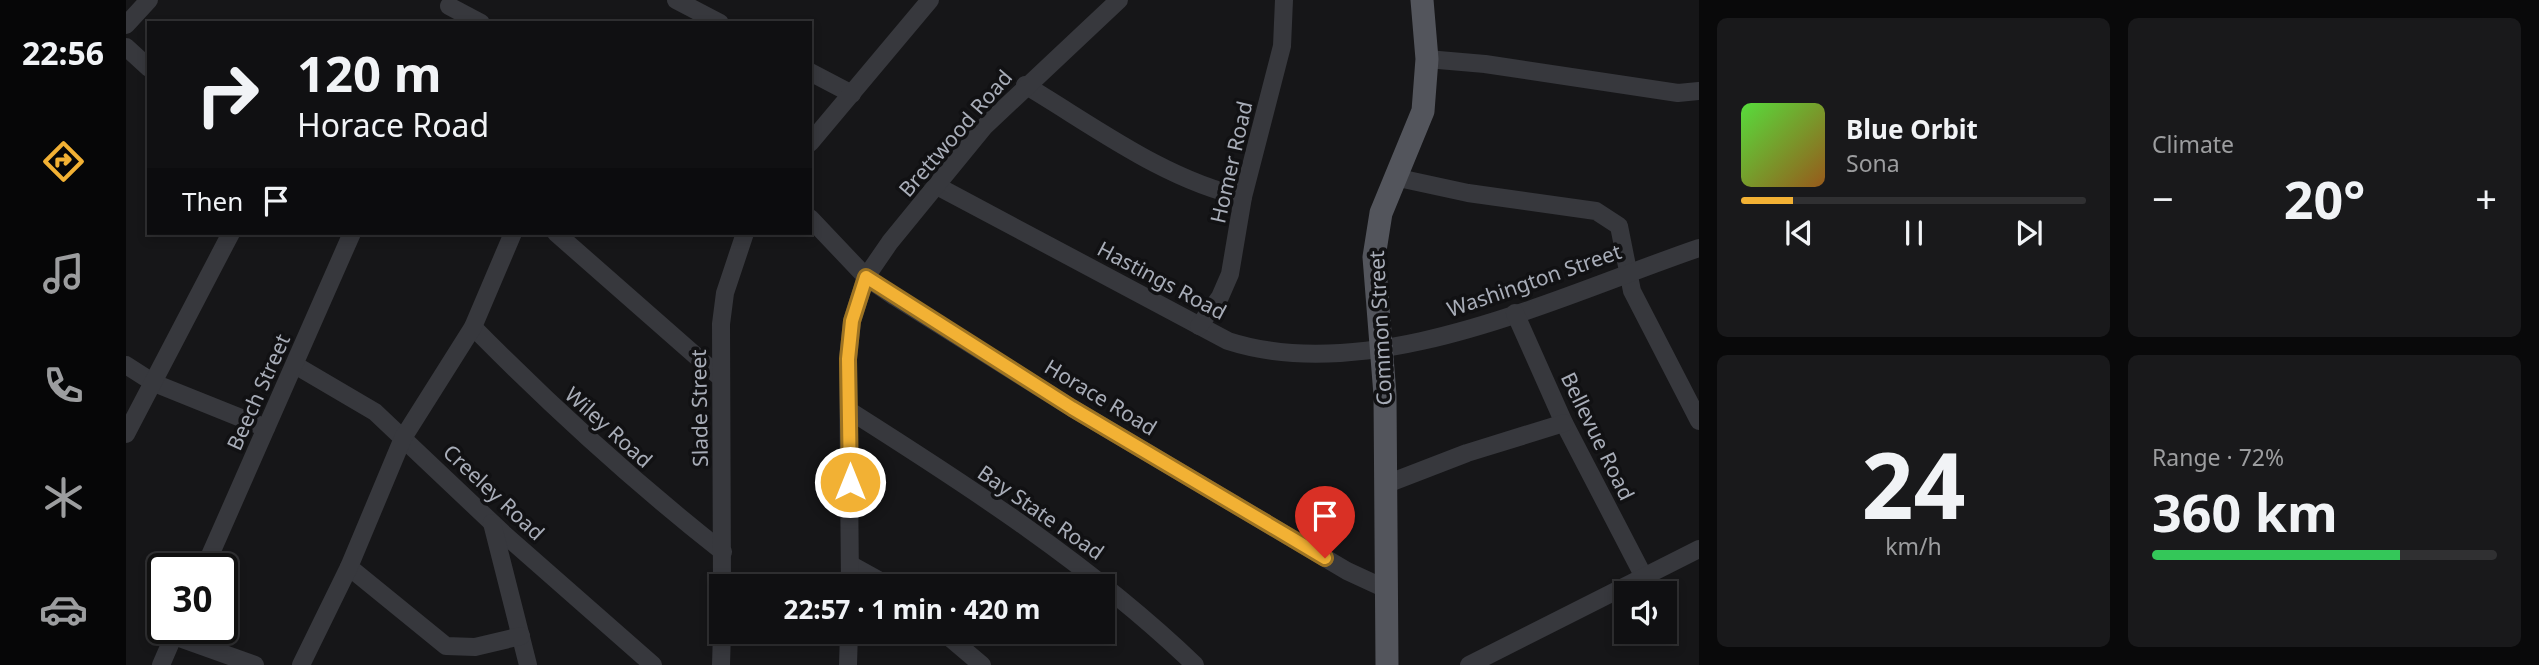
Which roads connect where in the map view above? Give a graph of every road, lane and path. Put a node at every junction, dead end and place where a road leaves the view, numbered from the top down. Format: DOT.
graph roads {
  1 [pos="149,0"];
  2 [pos="676,0"];
  3 [pos="1119,0"];
  4 [pos="1284,0"];
  5 [pos="1422,0"];
  6 [pos="924,2"];
  7 [pos="447,10"];
  8 [pos="476,21"];
  9 [pos="716,21"];
  10 [pos="126,25"];
  11 [pos="126,47"];
  12 [pos="1427,59"];
  13 [pos="147,66"];
  14 [pos="812,73"];
  15 [pos="1025,85"];
  16 [pos="1699,91"];
  17 [pos="852,94"];
  18 [pos="812,141"];
  19 [pos="1394,177"];
  20 [pos="937,186"];
  21 [pos="1243,197"];
  22 [pos="812,220"];
  23 [pos="230,235"];
  24 [pos="351,235"];
  25 [pos="512,235"];
  26 [pos="558,235"];
  27 [pos="744,235"];
  28 [pos="1699,248"];
  29 [pos="1629,272"];
  30 [pos="866,277"];
  31 [pos="1515,313"];
  32 [pos="1199,326"];
  33 [pos="473,327"];
  34 [pos="1383,350"];
  35 [pos="126,365"];
  36 [pos="295,365"];
  37 [pos="721,377"];
  38 [pos="154,383"];
  39 [pos="850,411"];
  40 [pos="1699,421"];
  41 [pos="1564,423"];
  42 [pos="266,428"];
  43 [pos="126,434"];
  44 [pos="403,438"];
  45 [pos="1384,485"];
  46 [pos="491,520"];
  47 [pos="1699,549"];
  48 [pos="723,552"];
  49 [pos="211,553"];
  50 [pos="851,565"];
  51 [pos="349,567"];
  52 [pos="722,574"];
  53 [pos="851,574"];
  54 [pos="867,574"];
  55 [pos="1644,577"];
  56 [pos="1386,589"];
  57 [pos="521,636"];
  58 [pos="171,644"];
  59 [pos="205,644"];
  60 [pos="722,644"];
  61 [pos="849,644"];
  62 [pos="957,644"];
  63 [pos="161,665"];
  64 [pos="255,665"];
  65 [pos="301,665"];
  66 [pos="528,665"];
  67 [pos="653,665"];
  68 [pos="721,665"];
  69 [pos="848,665"];
  70 [pos="982,665"];
  71 [pos="1195,665"];
  72 [pos="1387,665"];
  73 [pos="1469,665"];
  1 -- 10 [label="street"];
  2 -- 9 [label="street"];
  3 -- 15 [label="street, Brettwood Road"];
  4 -- 21 [label="street, Homer Road"];
  5 -- 12 [label="main road, Common Street"];
  6 -- 17 [label="street"];
  7 -- 8 [label="street"];
  11 -- 13 [label="street"];
  12 -- 16 [label="street"];
  12 -- 19 [label="main road, Common Street"];
  14 -- 17 [label="street"];
  15 -- 20 [label="street, Brettwood Road"];
  15 -- 21 [label="street"];
  17 -- 18 [label="street"];
  19 -- 29 [label="street"];
  19 -- 34 [label="main road, Common Street"];
  20 -- 30 [label="street, Brettwood Road"];
  20 -- 32 [label="street, Hastings Road"];
  21 -- 32 [label="street, Homer Road"];
  22 -- 30 [label="street, Horace Road"];
  23 -- 38 [label="street"];
  24 -- 36 [label="street, Beech Street"];
  25 -- 33 [label="street"];
  26 -- 37 [label="street"];
  27 -- 37 [label="street, Slade Street"];
  28 -- 29 [label="street, Washington Street"];
  29 -- 31 [label="street, Washington Street"];
  29 -- 40 [label="street"];
  30 -- 39 [label="street, Brettwood Road"];
  30 -- 56 [label="street, Horace Road"];
  31 -- 34 [label="street, Washington Street"];
  31 -- 41 [label="street, Bellevue Road"];
  32 -- 34 [label="street, Hastings Road"];
  33 -- 44 [label="street"];
  33 -- 48 [label="street, Wiley Road"];
  34 -- 45 [label="main road, Common Street"];
  35 -- 38 [label="street"];
  36 -- 42 [label="street, Beech Street"];
  36 -- 44 [label="street, Creeley Road"];
  37 -- 48 [label="street, Slade Street"];
  38 -- 42 [label="street"];
  38 -- 43 [label="street"];
  39 -- 50 [label="street, Brettwood Road"];
  39 -- 71 [label="street, Bay State Road"];
  41 -- 45 [label="street"];
  41 -- 55 [label="street, Bellevue Road"];
  42 -- 49 [label="street, Beech Street"];
  44 -- 46 [label="street, Creeley Road"];
  44 -- 51 [label="street"];
  45 -- 56 [label="main road, Common Street"];
  46 -- 57 [label="street"];
  46 -- 67 [label="street, Creeley Road"];
  47 -- 55 [label="street"];
  48 -- 52 [label="street, Slade Street"];
  50 -- 53 [label="street, Brettwood Road"];
  50 -- 54 [label="street"];
  51 -- 57 [label="street"];
  51 -- 65 [label="street"];
  55 -- 73 [label="street"];
  56 -- 72 [label="main road, Common Street"];
  57 -- 66 [label="street"];
  58 -- 63 [label="street"];
  59 -- 64 [label="street"];
  60 -- 68 [label="street"];
  61 -- 69 [label="street"];
  62 -- 70 [label="street"];
}
